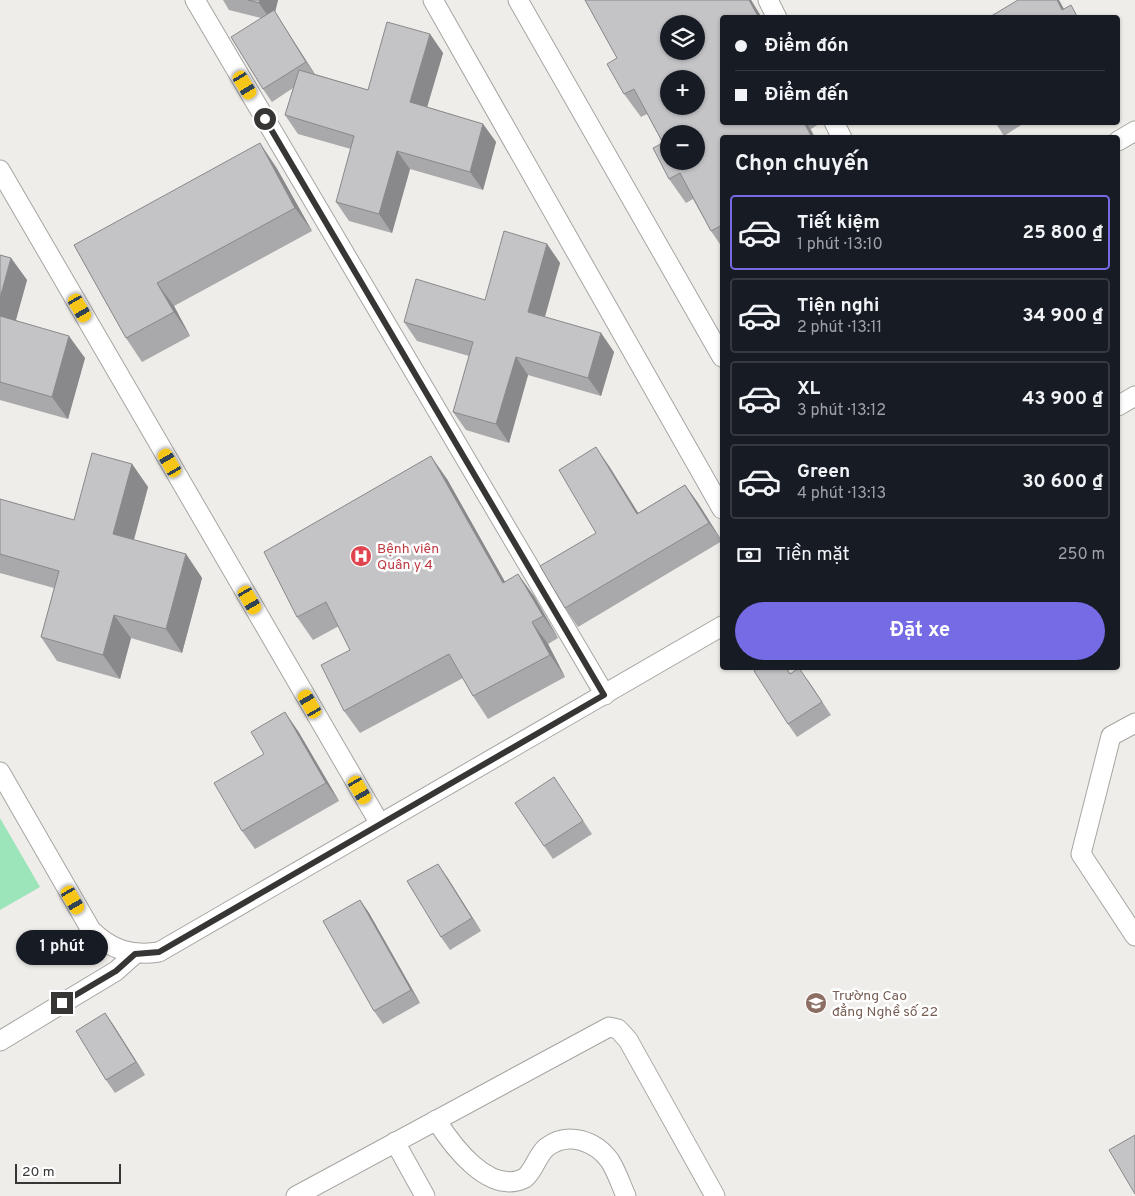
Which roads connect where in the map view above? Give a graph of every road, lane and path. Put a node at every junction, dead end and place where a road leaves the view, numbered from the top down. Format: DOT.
graph roads {
  1 [pos="195,0"];
  2 [pos="433,0"];
  3 [pos="518,0"];
  4 [pos="768,0"];
  5 [pos="776,15"];
  6 [pos="1135,131"];
  7 [pos="1120,140"];
  8 [pos="0,170"];
  9 [pos="720,354"];
  10 [pos="1135,396"];
  11 [pos="1120,405"];
  12 [pos="720,505"];
  13 [pos="720,627"];
  14 [pos="604,695"];
  15 [pos="1135,723"];
  16 [pos="0,772"];
  17 [pos="380,824"];
  18 [pos="1135,936"];
  19 [pos="135,954"];
  20 [pos="0,1041"];
  21 [pos="436,1120"];
  22 [pos="395,1142"];
  23 [pos="296,1196"];
  24 [pos="426,1196"];
  25 [pos="626,1196"];
  26 [pos="715,1196"];
  1 -- 14 [label="lane"];
  2 -- 12 [label="lane"];
  3 -- 9 [label="lane"];
  4 -- 5 [label="lane"];
  6 -- 7 [label="lane"];
  8 -- 17 [label="lane"];
  10 -- 11 [label="lane"];
  13 -- 14 [label="lane"];
  14 -- 17 [label="lane"];
  15 -- 18 [label="lane"];
  16 -- 19 [label="lane"];
  17 -- 19 [label="lane"];
  19 -- 20 [label="lane"];
  21 -- 22 [label="lane"];
  21 -- 25 [label="lane"];
  21 -- 26 [label="lane"];
  22 -- 23 [label="lane"];
  22 -- 24 [label="lane"];
}
